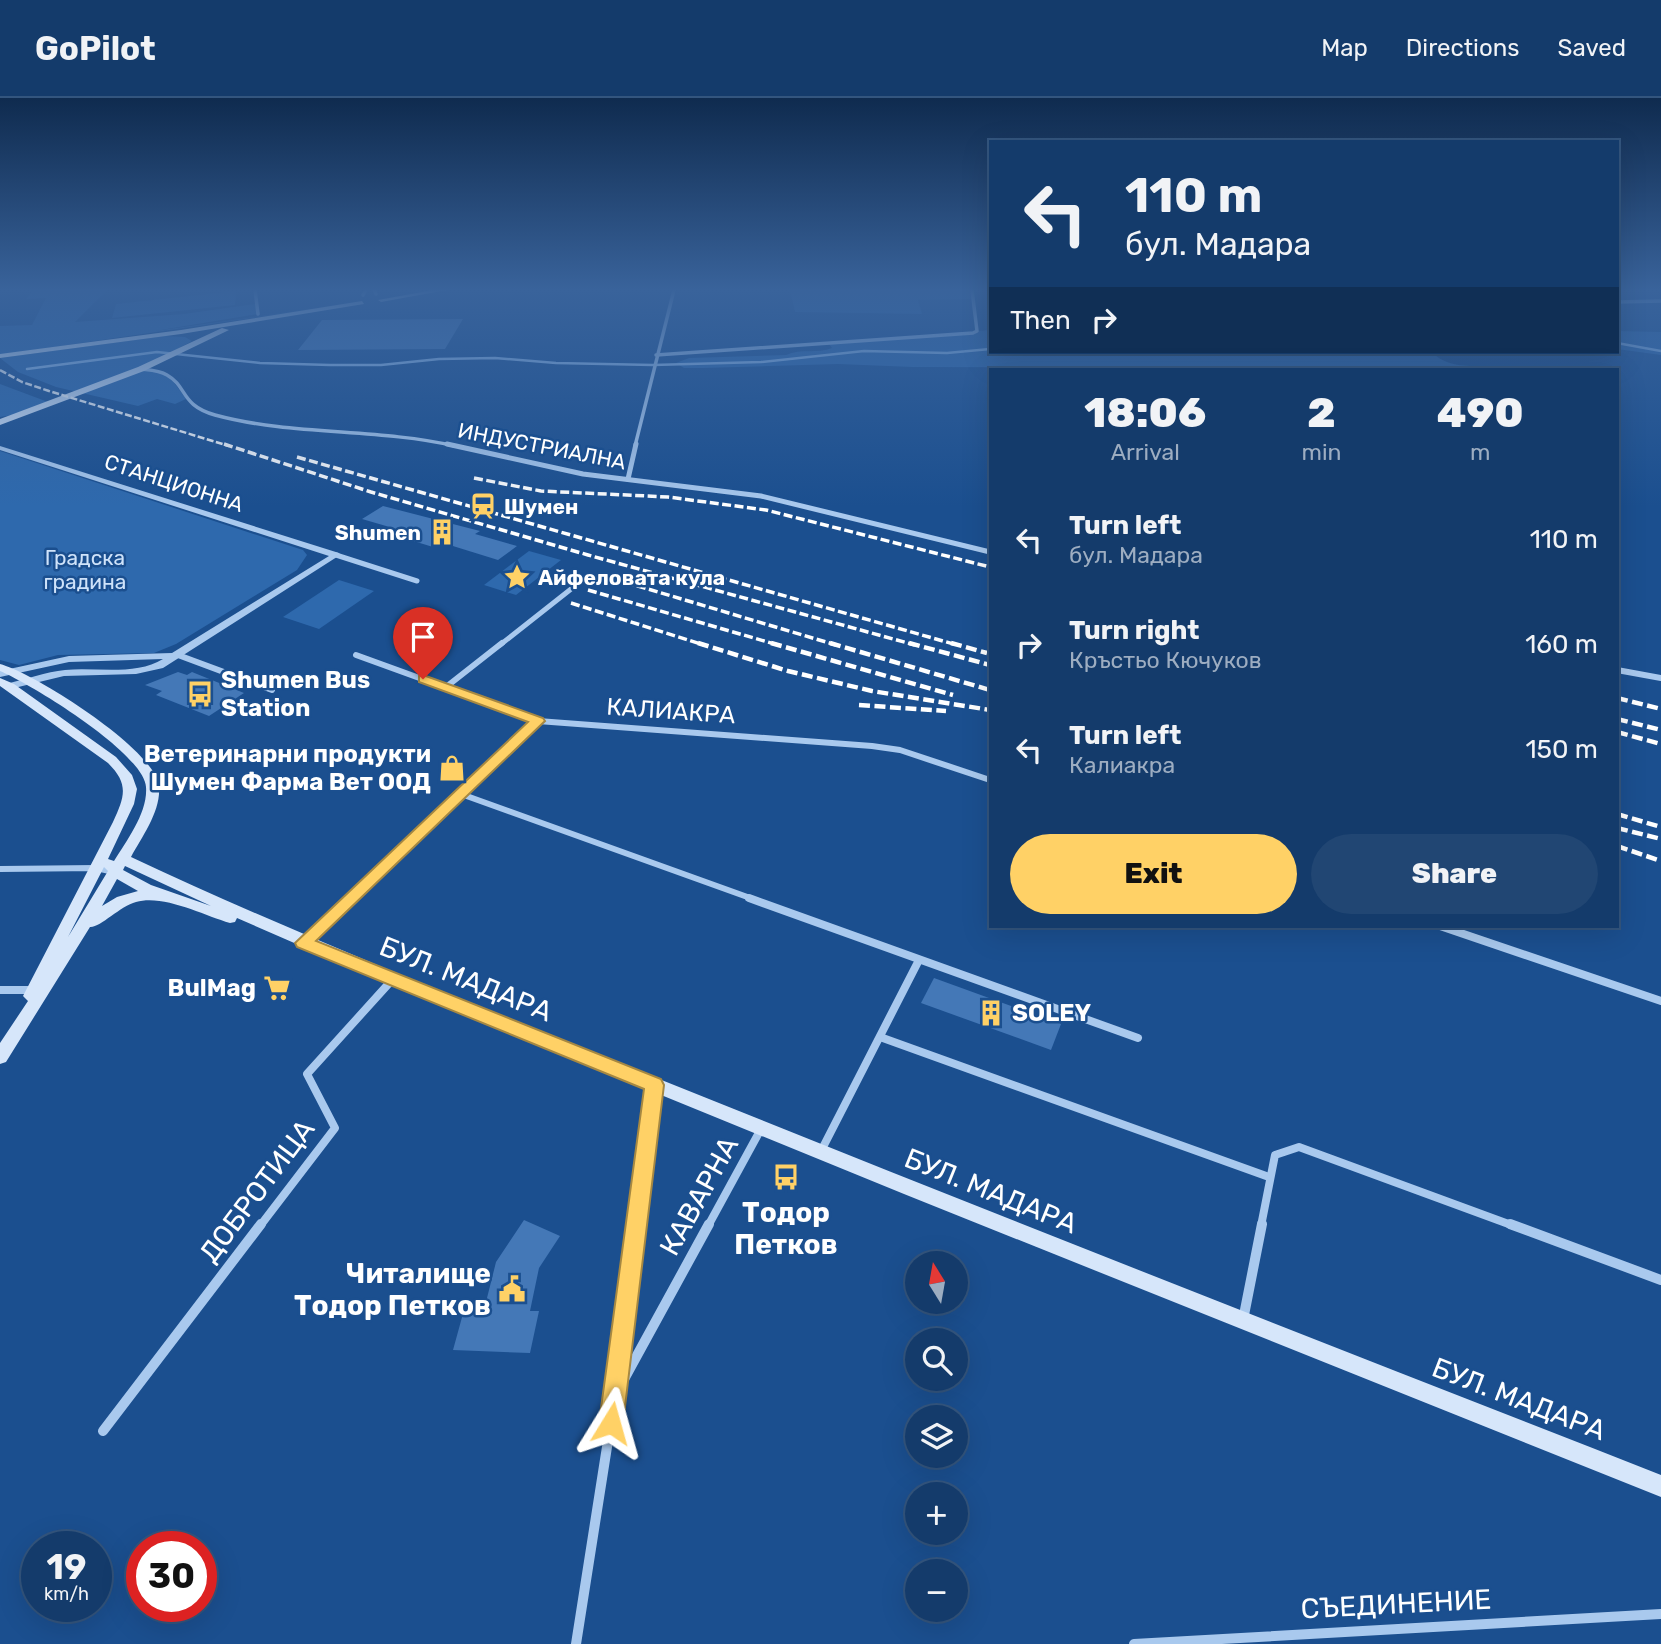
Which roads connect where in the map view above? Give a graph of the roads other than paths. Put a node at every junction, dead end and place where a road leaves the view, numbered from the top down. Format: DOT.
graph roads {
  1 [pos="156,362"];
  2 [pos="654,362"];
  3 [pos="141,369"];
  4 [pos="0,422"];
  5 [pos="0,448"];
  6 [pos="628,479"];
  7 [pos="989,552"];
  8 [pos="336,555"];
  9 [pos="585,578"];
  10 [pos="417,580"];
  11 [pos="178,655"];
  12 [pos="356,655"];
  13 [pos="0,667"];
  14 [pos="1619,670"];
  15 [pos="14,671"];
  16 [pos="0,674"];
  17 [pos="1661,678"];
  18 [pos="32,680"];
  19 [pos="5,683"];
  20 [pos="446,687"];
  21 [pos="272,690"];
  22 [pos="538,721"];
  23 [pos="989,780"];
  24 [pos="461,794"];
  25 [pos="109,863"];
  26 [pos="0,869"];
  27 [pos="160,893"];
  28 [pos="1446,928"];
  29 [pos="75,943"];
  30 [pos="303,943"];
  31 [pos="919,960"];
  32 [pos="392,980"];
  33 [pos="0,990"];
  34 [pos="34,990"];
  35 [pos="1661,1001"];
  36 [pos="880,1037"];
  37 [pos="1138,1038"];
  38 [pos="0,1056"];
  39 [pos="654,1085"];
  40 [pos="761,1129"];
  41 [pos="820,1153"];
  42 [pos="1269,1177"];
  43 [pos="1661,1280"];
  44 [pos="1242,1321"];
  45 [pos="615,1396"];
  46 [pos="103,1431"];
  47 [pos="1661,1486"];
  48 [pos="1661,1614"];
  49 [pos="576,1644"];
  50 [pos="1134,1644"];
  1 -- 3 [label="main road"];
  2 -- 6 [label="street"];
  3 -- 4 [label="main road"];
  3 -- 6 [label="street, ИНДУСТРИАЛНА"];
  5 -- 8 [label="street, СТАНЦИОННА"];
  6 -- 7 [label="street, ИНДУСТРИАЛНА"];
  8 -- 10 [label="street, СТАНЦИОННА"];
  8 -- 11 [label="street"];
  9 -- 20 [label="street"];
  11 -- 15 [label="street"];
  11 -- 18 [label="street"];
  11 -- 21 [label="street"];
  12 -- 20 [label="street, КАЛИАКРА"];
  13 -- 15 [label="main road"];
  14 -- 17 [label="street"];
  15 -- 16 [label="street"];
  15 -- 18 [label="main road"];
  18 -- 19 [label="street"];
  18 -- 25 [label="main road"];
  19 -- 25 [label="main road"];
  20 -- 22 [label="street, КАЛИАКРА"];
  22 -- 23 [label="street, КАЛИАКРА"];
  22 -- 24 [label="street"];
  24 -- 30 [label="street"];
  24 -- 31 [label="street"];
  25 -- 26 [label="street"];
  25 -- 27 [label="main road, БУЛ. МАДАРА"];
  25 -- 29 [label="main road"];
  25 -- 30 [label="main road, БУЛ. МАДАРА"];
  25 -- 34 [label="main road"];
  27 -- 29 [label="main road"];
  27 -- 30 [label="main road, БУЛ. МАДАРА"];
  28 -- 35 [label="street"];
  29 -- 38 [label="main road"];
  30 -- 32 [label="main road, БУЛ. МАДАРА"];
  31 -- 36 [label="street"];
  31 -- 37 [label="street"];
  32 -- 39 [label="main road, БУЛ. МАДАРА"];
  32 -- 46 [label="street, ДОБРОТИЦА"];
  33 -- 34 [label="street"];
  34 -- 38 [label="main road"];
  36 -- 41 [label="street"];
  36 -- 42 [label="street"];
  39 -- 40 [label="main road, БУЛ. МАДАРА"];
  39 -- 45 [label="street, КАВАРНА"];
  40 -- 41 [label="main road, БУЛ. МАДАРА"];
  40 -- 45 [label="street, КАВАРНА"];
  41 -- 44 [label="main road, БУЛ. МАДАРА"];
  42 -- 43 [label="street"];
  42 -- 44 [label="street"];
  44 -- 47 [label="main road, БУЛ. МАДАРА"];
  45 -- 49 [label="street, КАВАРНА"];
  48 -- 50 [label="street, СЪЕДИНЕНИЕ"];
}
